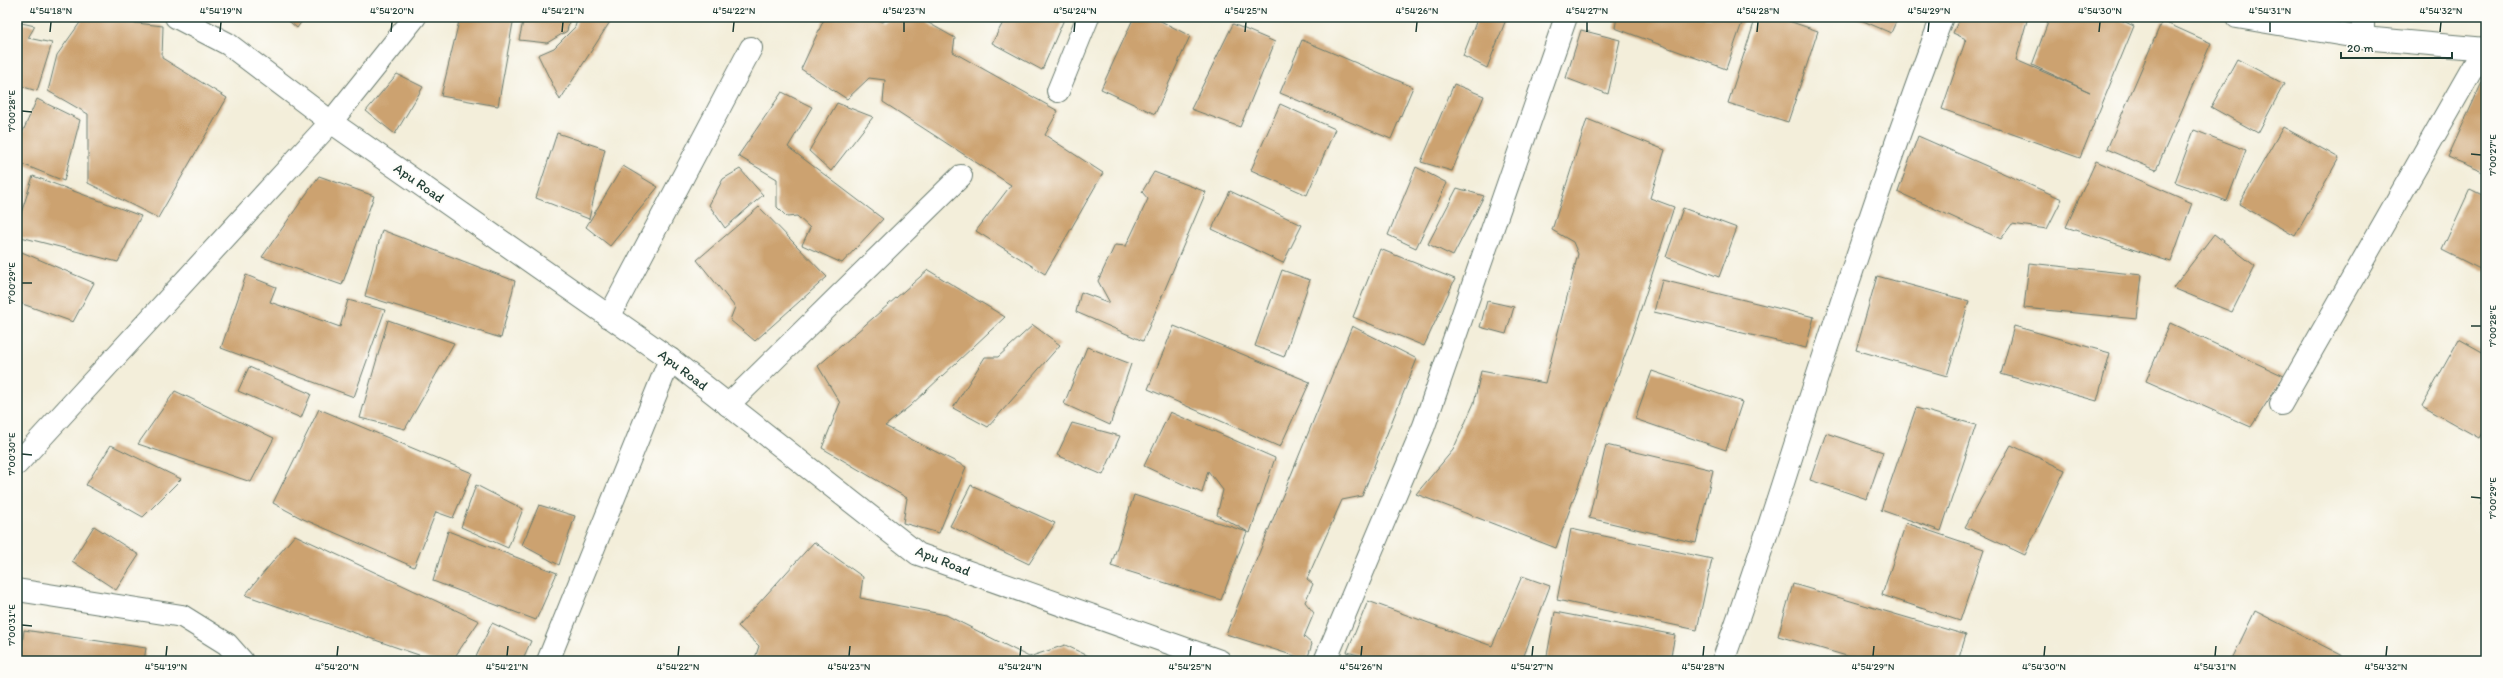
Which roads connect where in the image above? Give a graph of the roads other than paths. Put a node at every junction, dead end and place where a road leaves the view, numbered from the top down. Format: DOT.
graph roads {
  1 [pos="176,17"];
  2 [pos="414,17"];
  3 [pos="1088,17"];
  4 [pos="1566,17"];
  5 [pos="1942,17"];
  6 [pos="2236,17"];
  7 [pos="2363,27"];
  8 [pos="751,48"];
  9 [pos="2485,48"];
  10 [pos="1058,91"];
  11 [pos="331,122"];
  12 [pos="961,176"];
  13 [pos="609,317"];
  14 [pos="670,359"];
  15 [pos="2281,404"];
  16 [pos="728,405"];
  17 [pos="17,464"];
  18 [pos="17,590"];
  19 [pos="242,661"];
  20 [pos="548,661"];
  21 [pos="1220,661"];
  22 [pos="1325,661"];
  23 [pos="1724,661"];
  1 -- 11 [label="street, Apu Road"];
  2 -- 11 [label="street"];
  3 -- 10 [label="street"];
  4 -- 22 [label="street"];
  5 -- 23 [label="street"];
  6 -- 7 [label="street"];
  7 -- 9 [label="street"];
  8 -- 13 [label="street"];
  9 -- 15 [label="street"];
  11 -- 13 [label="street, Apu Road"];
  11 -- 17 [label="street"];
  12 -- 16 [label="street"];
  13 -- 14 [label="street, Apu Road"];
  14 -- 16 [label="street, Apu Road"];
  14 -- 20 [label="street"];
  16 -- 21 [label="street, Apu Road"];
  18 -- 19 [label="street"];
}
